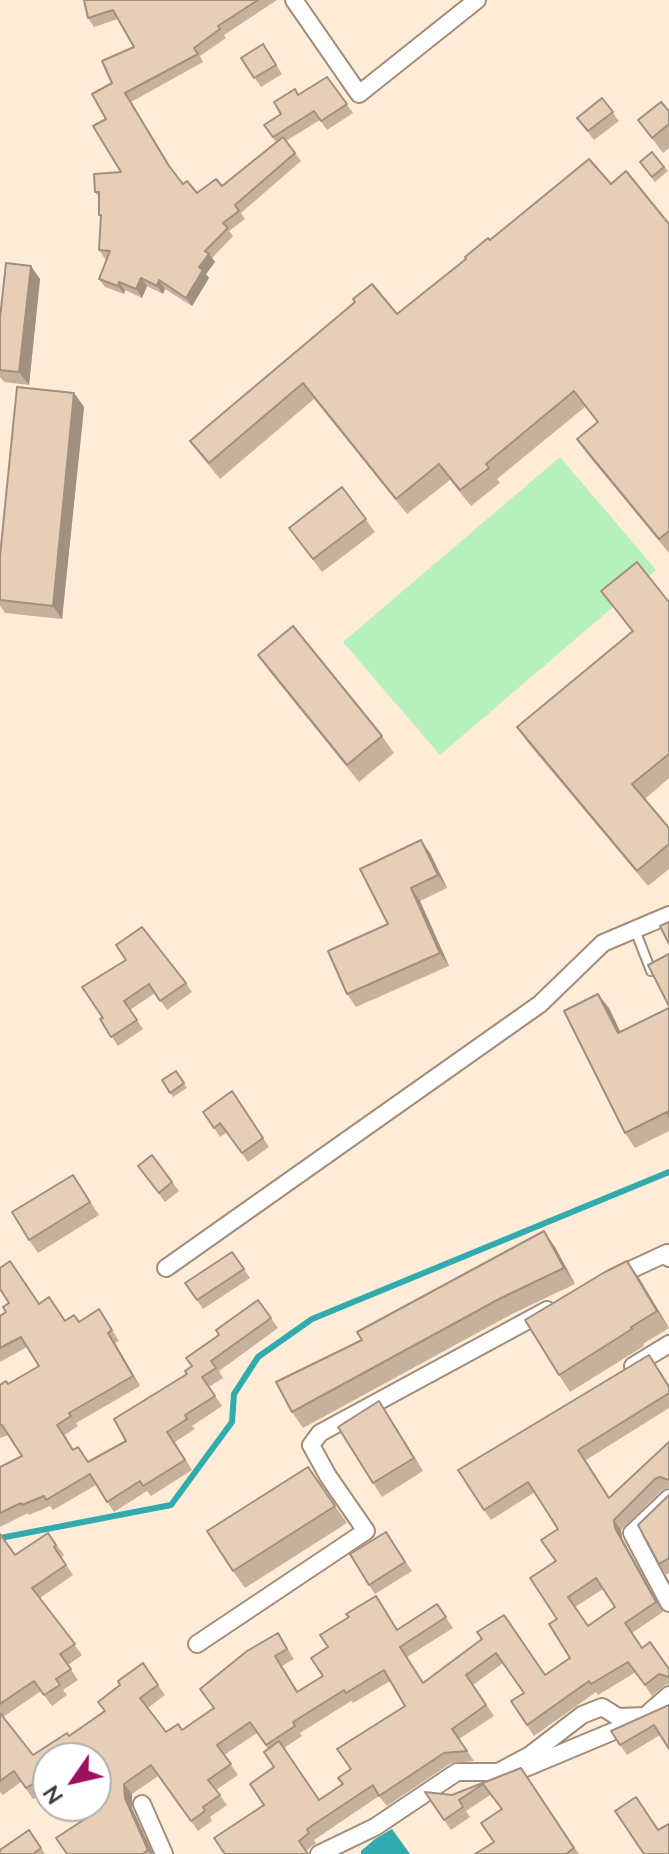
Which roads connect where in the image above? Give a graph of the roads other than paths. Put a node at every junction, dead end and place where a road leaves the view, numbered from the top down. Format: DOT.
graph roads {
  1 [pos="294,0"];
  2 [pos="477,0"];
  3 [pos="669,915"];
  4 [pos="635,929"];
  5 [pos="669,964"];
  6 [pos="669,1258"];
  7 [pos="166,1268"];
  8 [pos="599,1285"];
  9 [pos="558,1305"];
  10 [pos="669,1344"];
  11 [pos="617,1376"];
  12 [pos="669,1498"];
  13 [pos="669,1603"];
  14 [pos="197,1644"];
  15 [pos="669,1695"];
  16 [pos="669,1708"];
  17 [pos="454,1793"];
  18 [pos="142,1804"];
  19 [pos="164,1854"];
  20 [pos="319,1854"];
  1 -- 2 [label="street"];
  3 -- 4 [label="street"];
  4 -- 5 [label="lane"];
  4 -- 7 [label="street"];
  6 -- 8 [label="street"];
  9 -- 14 [label="street"];
  10 -- 11 [label="street"];
  12 -- 13 [label="street"];
  15 -- 20 [label="street"];
  16 -- 17 [label="street"];
  18 -- 19 [label="street"];
}
